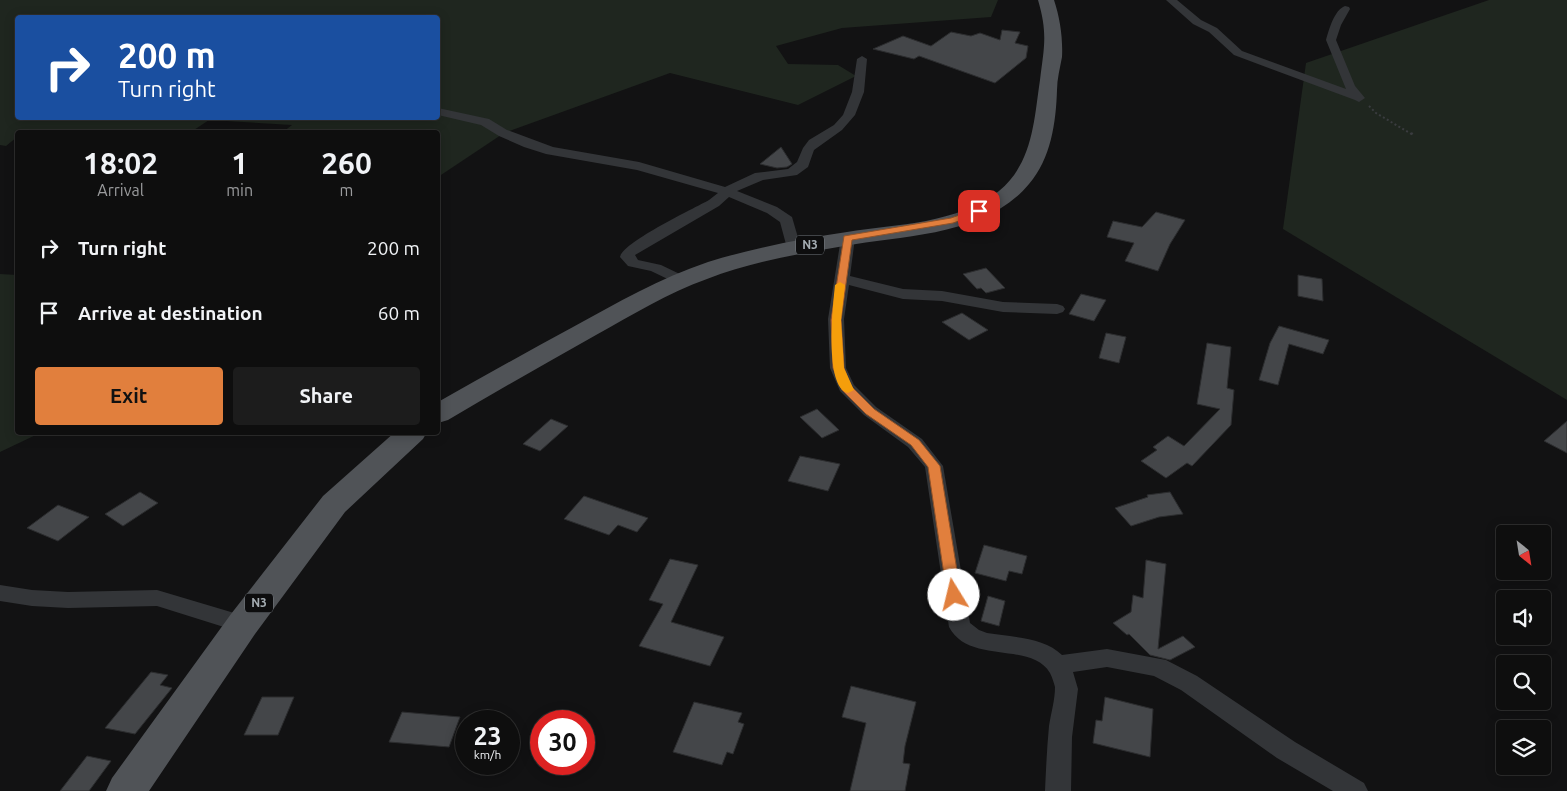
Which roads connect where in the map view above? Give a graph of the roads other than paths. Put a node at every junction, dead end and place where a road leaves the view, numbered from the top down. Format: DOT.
graph roads {
  1 [pos="1046,0"];
  2 [pos="1170,0"];
  3 [pos="1345,10"];
  4 [pos="862,59"];
  5 [pos="440,112"];
  6 [pos="726,191"];
  7 [pos="848,238"];
  8 [pos="794,248"];
  9 [pos="841,278"];
  10 [pos="681,280"];
  11 [pos="1057,309"];
  12 [pos="440,413"];
  13 [pos="410,435"];
  14 [pos="0,593"];
  15 [pos="243,624"];
  16 [pos="1058,665"];
  17 [pos="126,791"];
  18 [pos="1058,791"];
  19 [pos="1355,791"];
  1 -- 7 [label="main road, N3"];
  2 -- 3 [label="street"];
  4 -- 6 [label="street"];
  5 -- 6 [label="street"];
  6 -- 8 [label="street"];
  6 -- 10 [label="street"];
  7 -- 8 [label="main road, N3"];
  7 -- 9 [label="street"];
  8 -- 10 [label="main road, N3"];
  9 -- 11 [label="street"];
  9 -- 16 [label="street"];
  10 -- 12 [label="main road, N3"];
  13 -- 15 [label="main road, N3"];
  14 -- 15 [label="street"];
  15 -- 17 [label="main road, N3"];
  16 -- 18 [label="street"];
  16 -- 19 [label="street"];
}
